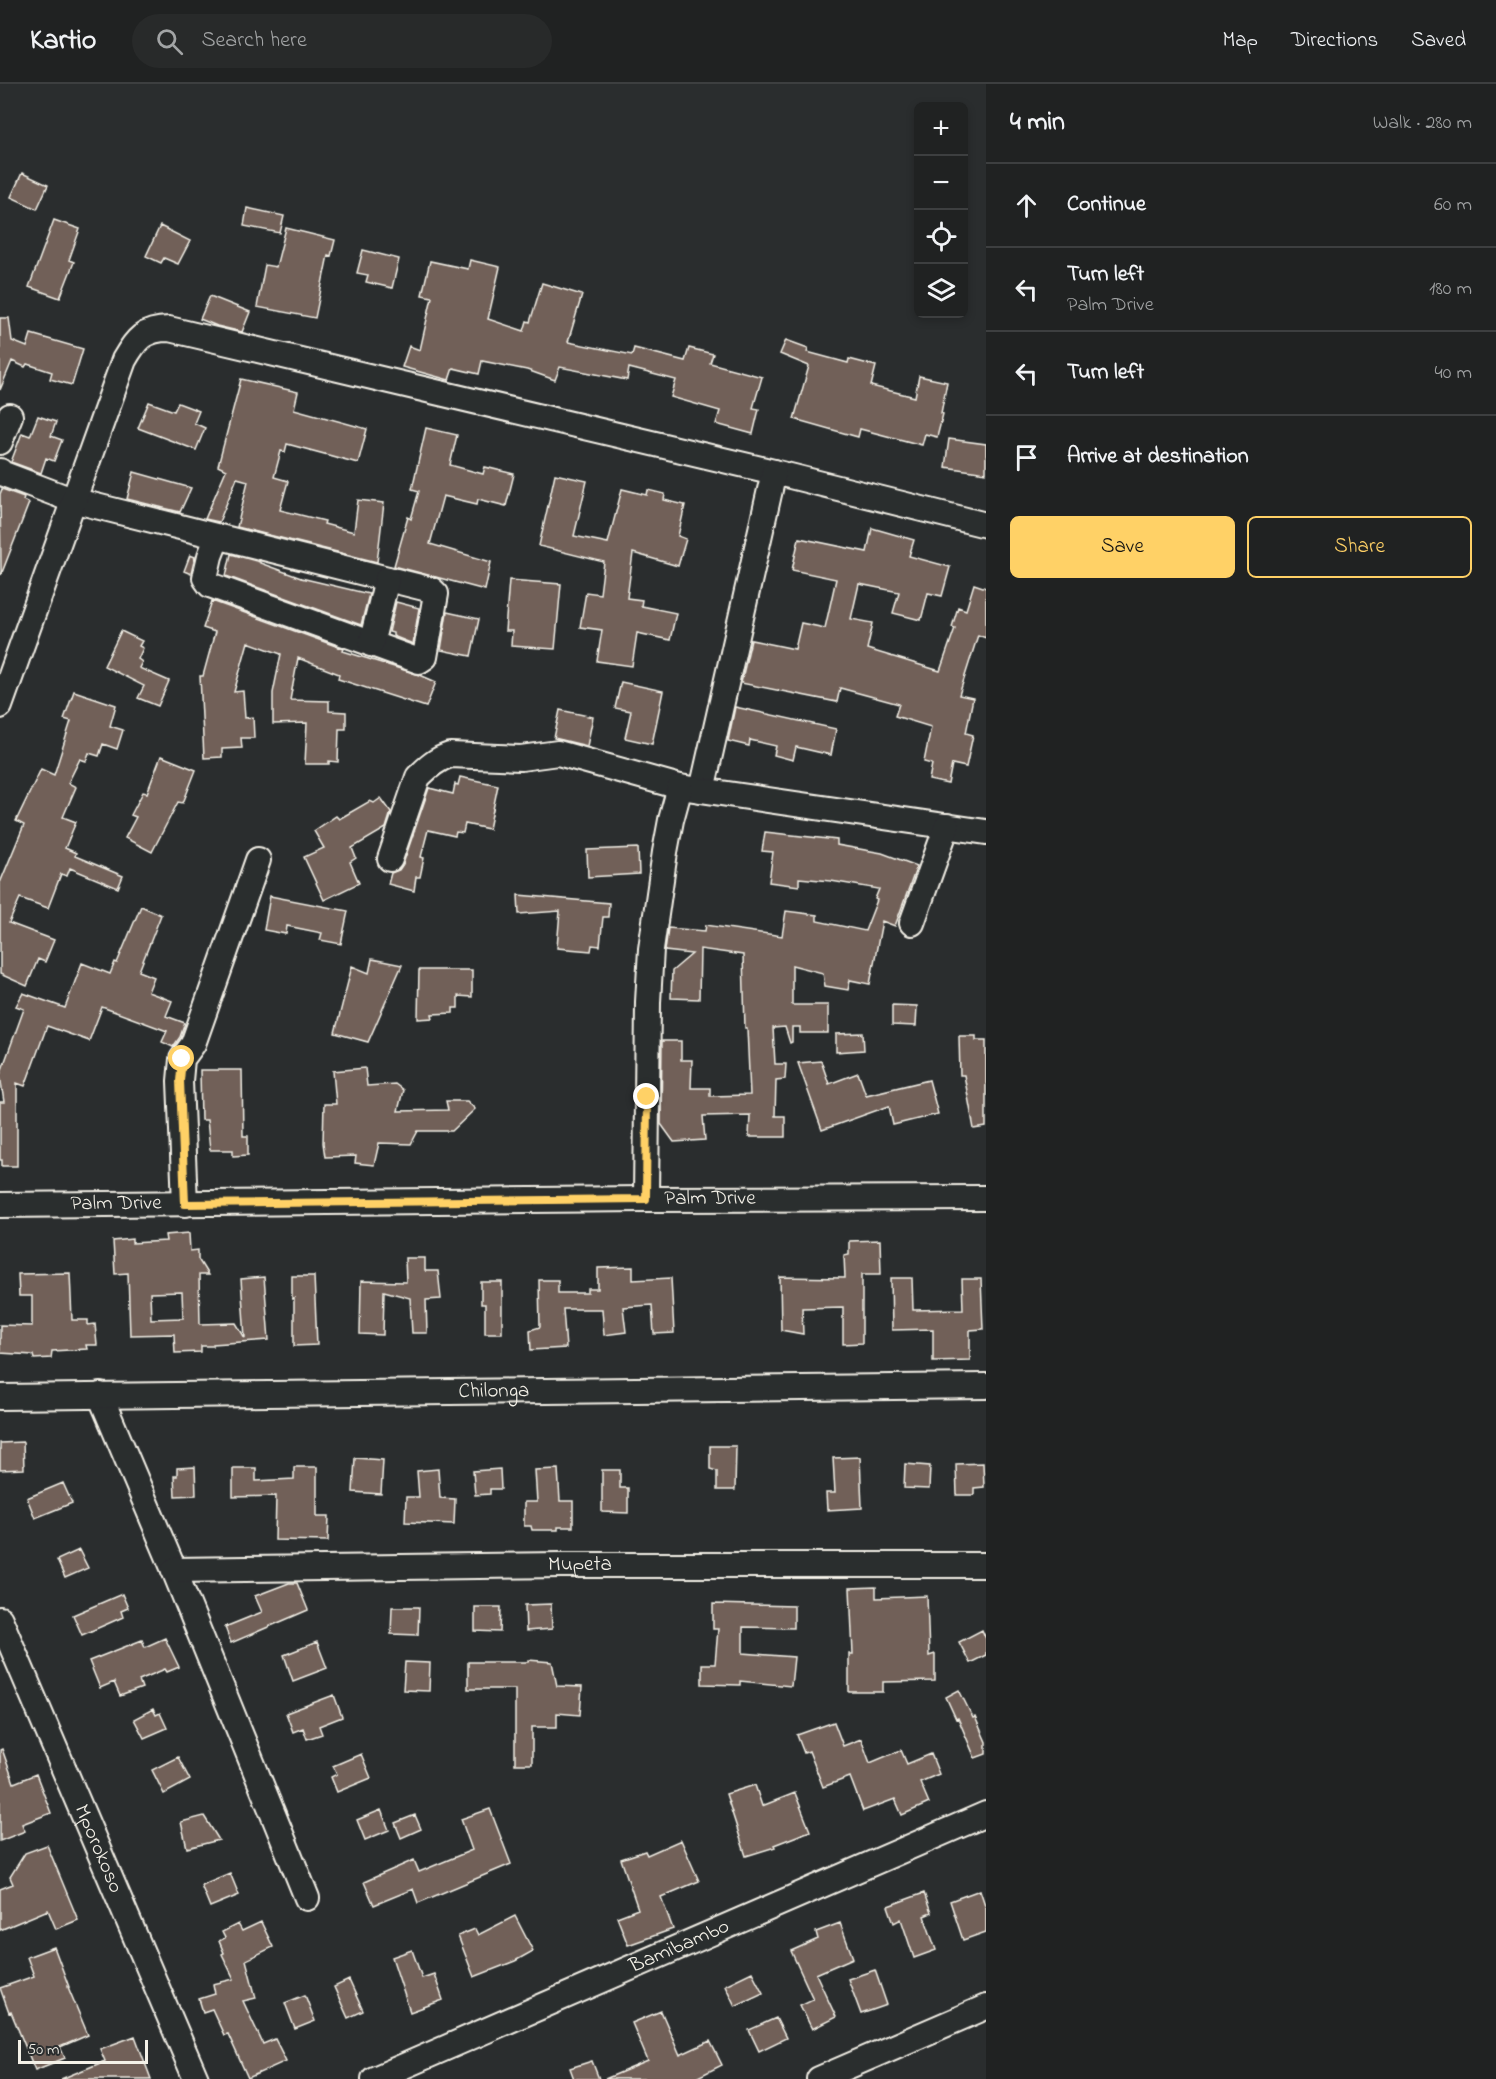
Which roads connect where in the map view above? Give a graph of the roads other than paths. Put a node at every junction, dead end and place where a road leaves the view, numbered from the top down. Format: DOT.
graph roads {
  1 [pos="10,416"];
  2 [pos="0,442"];
  3 [pos="0,471"];
  4 [pos="774,472"];
  5 [pos="72,500"];
  6 [pos="986,525"];
  7 [pos="217,538"];
  8 [pos="387,579"];
  9 [pos="371,644"];
  10 [pos="0,706"];
  11 [pos="691,788"];
  12 [pos="947,826"];
  13 [pos="986,832"];
  14 [pos="390,859"];
  15 [pos="258,860"];
  16 [pos="912,923"];
  17 [pos="986,1198"];
  18 [pos="646,1199"];
  19 [pos="185,1204"];
  20 [pos="0,1205"];
  21 [pos="986,1386"];
  22 [pos="100,1395"];
  23 [pos="0,1397"];
  24 [pos="986,1565"];
  25 [pos="174,1570"];
  26 [pos="0,1619"];
  27 [pos="986,1814"];
  28 [pos="307,1898"];
  29 [pos="986,2007"];
  30 [pos="196,2079"];
  31 [pos="374,2079"];
  32 [pos="819,2079"];
  1 -- 2 [label="street"];
  3 -- 5 [label="street"];
  4 -- 5 [label="street"];
  4 -- 6 [label="street"];
  4 -- 11 [label="street"];
  5 -- 7 [label="street"];
  5 -- 10 [label="street"];
  7 -- 8 [label="street"];
  7 -- 9 [label="street"];
  8 -- 9 [label="street"];
  8 -- 9 [label="street"];
  11 -- 12 [label="street"];
  11 -- 14 [label="street"];
  11 -- 18 [label="street"];
  12 -- 13 [label="street"];
  12 -- 16 [label="street"];
  15 -- 19 [label="street"];
  17 -- 18 [label="street, Palm Drive"];
  18 -- 19 [label="street, Palm Drive"];
  19 -- 20 [label="street, Palm Drive"];
  21 -- 22 [label="street, Chilonga"];
  22 -- 23 [label="street, Chilonga"];
  22 -- 25 [label="street"];
  24 -- 25 [label="street, Mupeta"];
  25 -- 28 [label="street"];
  26 -- 30 [label="street, Mporokoso"];
  27 -- 31 [label="street, Bamibambo"];
  29 -- 32 [label="street"];
}
